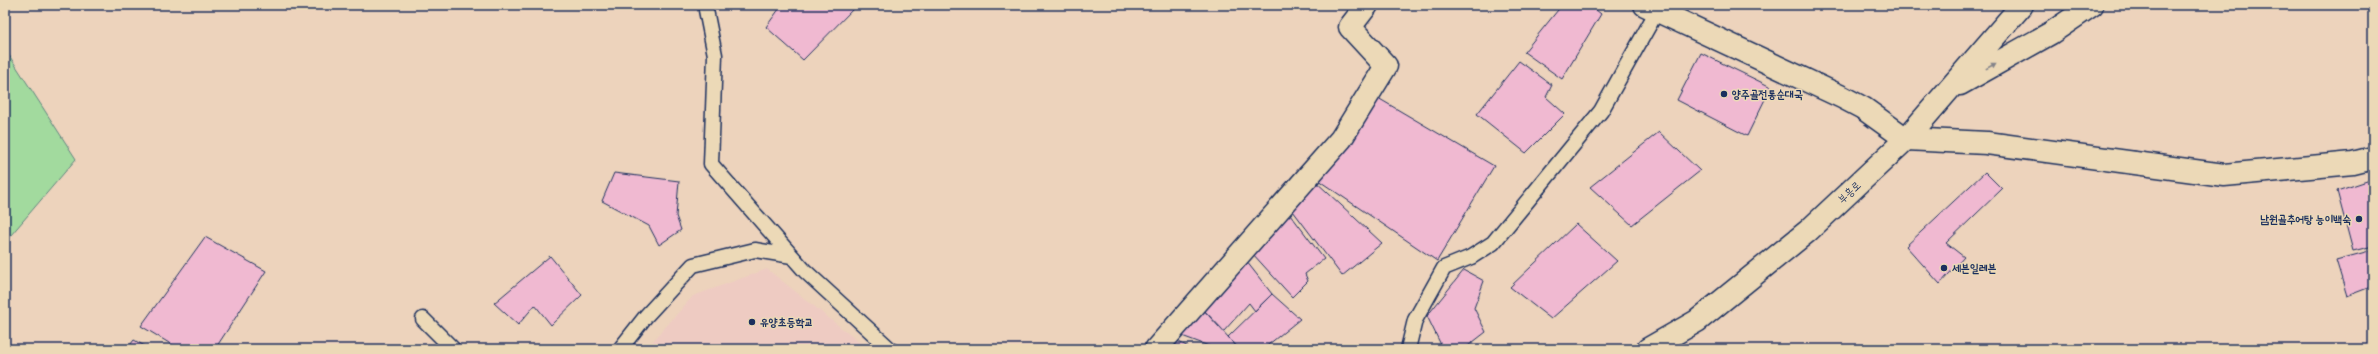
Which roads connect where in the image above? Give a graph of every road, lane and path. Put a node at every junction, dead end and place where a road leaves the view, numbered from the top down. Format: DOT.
graph roads {
  1 [pos="705,5"];
  2 [pos="1367,5"];
  3 [pos="2022,5"];
  4 [pos="2092,5"];
  5 [pos="1651,8"];
  6 [pos="1945,92"];
  7 [pos="1906,139"];
  8 [pos="2373,158"];
  9 [pos="792,256"];
  10 [pos="424,319"];
  11 [pos="453,349"];
  12 [pos="620,349"];
  13 [pos="890,349"];
  14 [pos="1156,349"];
  15 [pos="1408,349"];
  16 [pos="1648,349"];
  1 -- 9 [label="lane"];
  2 -- 14 [label="street"];
  3 -- 6 [label="street, 부흥로"];
  6 -- 4 [label="street, one-way"];
  5 -- 7 [label="street"];
  5 -- 15 [label="lane"];
  6 -- 7 [label="street, 부흥로"];
  7 -- 8 [label="street"];
  7 -- 16 [label="street, 부흥로"];
  9 -- 12 [label="lane"];
  9 -- 13 [label="lane"];
  10 -- 11 [label="lane"];
}
